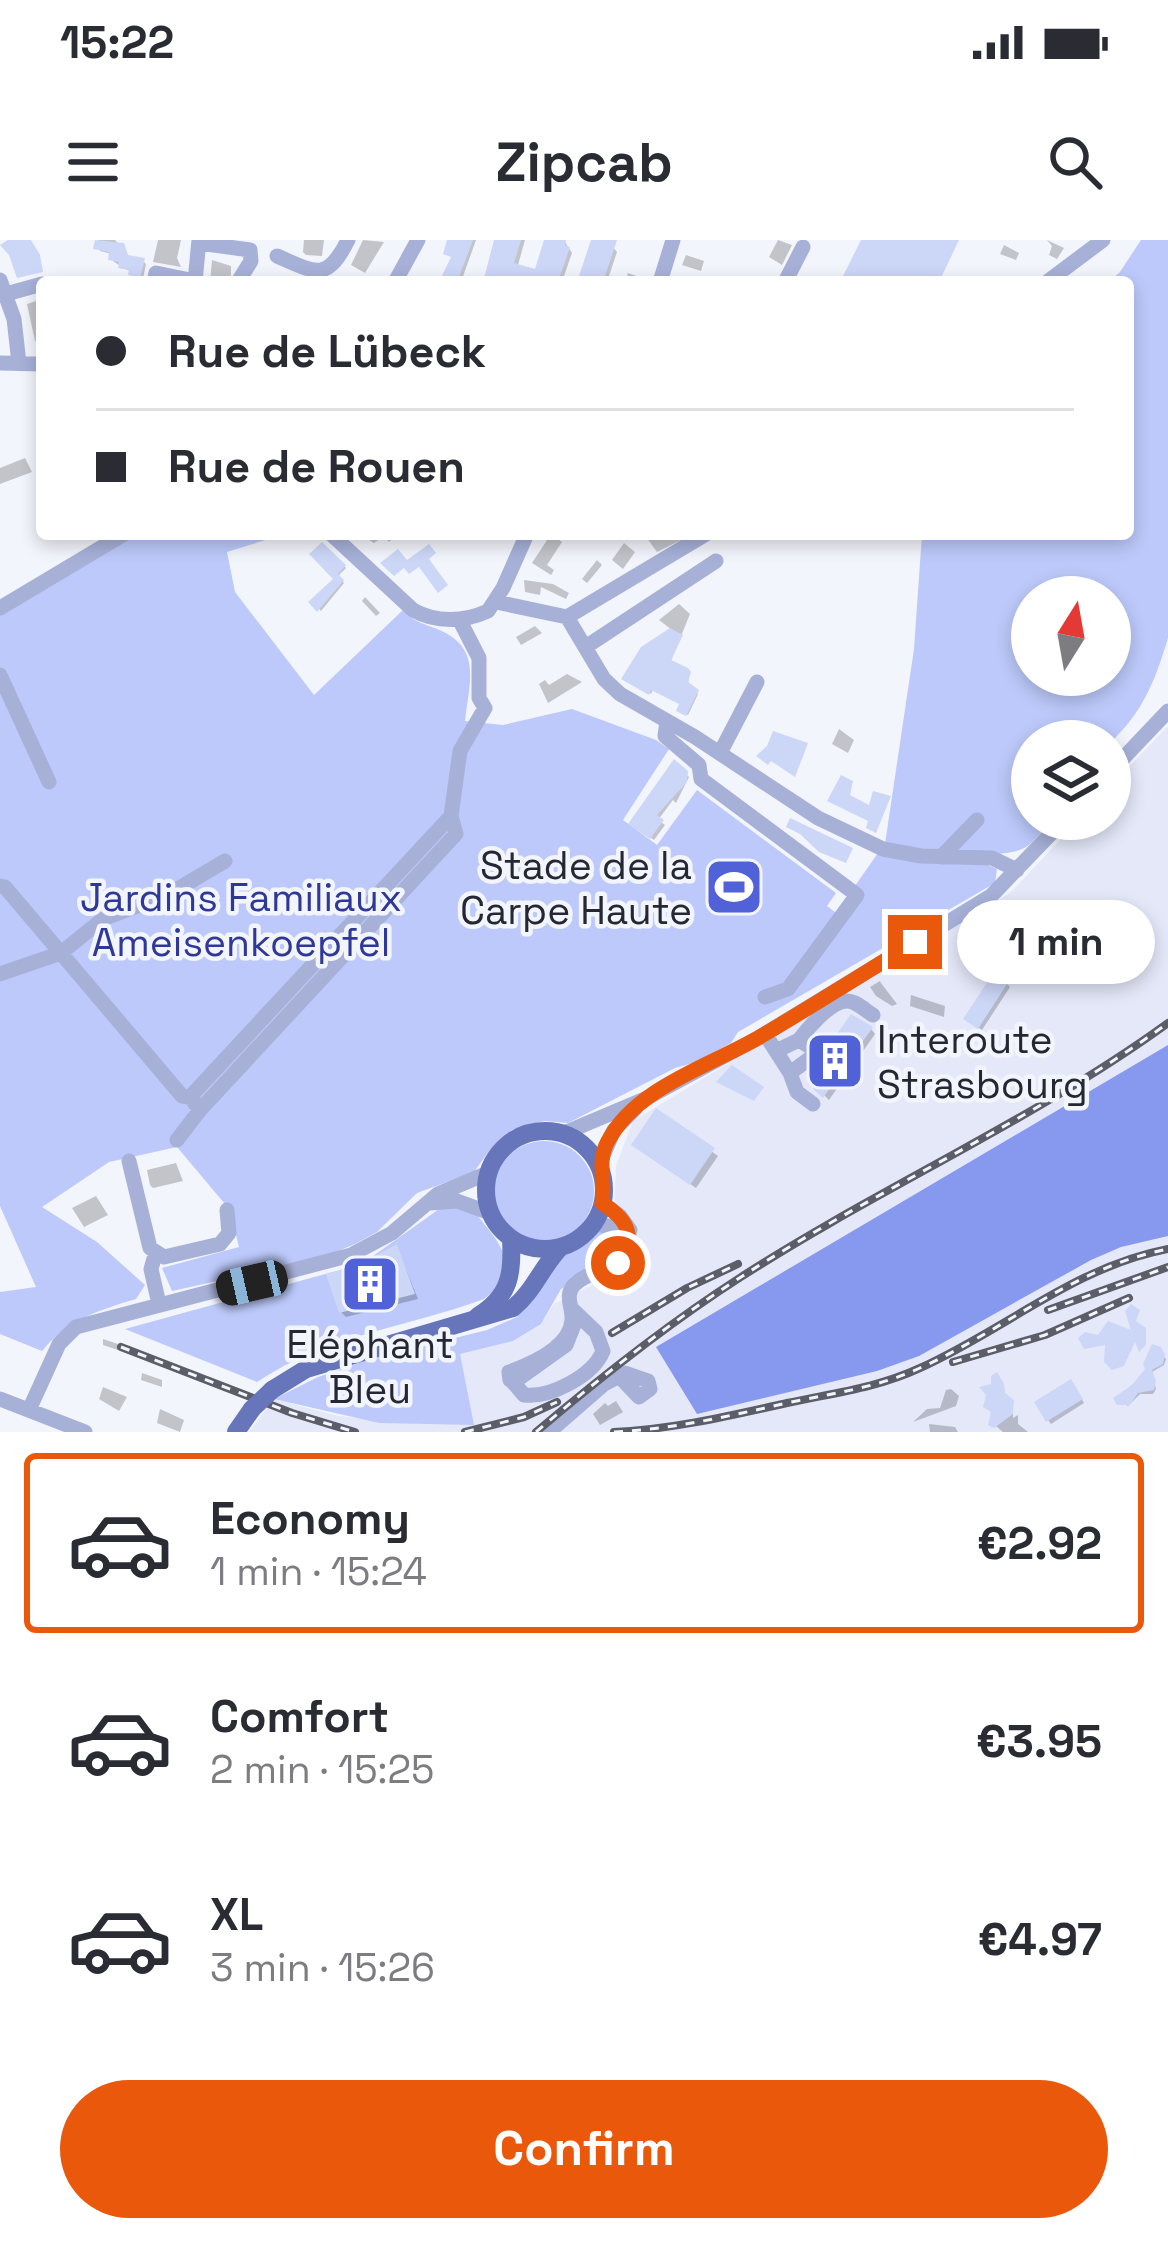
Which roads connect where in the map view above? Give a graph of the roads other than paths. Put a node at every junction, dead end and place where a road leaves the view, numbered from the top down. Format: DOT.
graph roads {
  1 [pos="348,240"];
  2 [pos="418,240"];
  3 [pos="673,240"];
  4 [pos="1103,240"];
  5 [pos="199,242"];
  6 [pos="803,247"];
  7 [pos="277,256"];
  8 [pos="196,276"];
  9 [pos="242,276"];
  10 [pos="398,276"];
  11 [pos="662,276"];
  12 [pos="787,276"];
  13 [pos="1055,276"];
  14 [pos="36,284"];
  15 [pos="3,287"];
  16 [pos="0,363"];
  17 [pos="19,363"];
  18 [pos="36,364"];
  19 [pos="114,540"];
  20 [pos="337,540"];
  21 [pos="520,540"];
  22 [pos="696,540"];
  23 [pos="716,561"];
  24 [pos="496,602"];
  25 [pos="0,608"];
  26 [pos="567,617"];
  27 [pos="459,620"];
  28 [pos="587,646"];
  29 [pos="0,675"];
  30 [pos="757,682"];
  31 [pos="1168,711"];
  32 [pos="667,721"];
  33 [pos="1131,750"];
  34 [pos="720,753"];
  35 [pos="49,782"];
  36 [pos="977,820"];
  37 [pos="1045,840"];
  38 [pos="941,857"];
  39 [pos="225,861"];
  40 [pos="1017,870"];
  41 [pos="0,886"];
  42 [pos="61,953"];
  43 [pos="0,974"];
  44 [pos="765,997"];
  45 [pos="874,1016"];
  46 [pos="765,1034"];
  47 [pos="799,1040"];
  48 [pos="776,1052"];
  49 [pos="790,1072"];
  50 [pos="645,1100"];
  51 [pos="195,1104"];
  52 [pos="813,1104"];
  53 [pos="562,1134"];
  54 [pos="177,1140"];
  55 [pos="129,1161"];
  56 [pos="599,1166"];
  57 [pos="488,1173"];
  58 [pos="602,1203"];
  59 [pos="422,1206"];
  60 [pos="226,1210"];
  61 [pos="490,1213"];
  62 [pos="594,1224"];
  63 [pos="512,1239"];
  64 [pos="561,1247"];
  65 [pos="626,1251"];
  66 [pos="155,1255"];
  67 [pos="159,1304"];
  68 [pos="574,1312"];
  69 [pos="463,1325"];
  70 [pos="619,1376"];
  71 [pos="0,1399"];
  72 [pos="29,1410"];
  73 [pos="85,1432"];
  74 [pos="236,1432"];
  75 [pos="549,1432"];
  1 -- 7 [label="street"];
  2 -- 10 [label="street"];
  3 -- 11 [label="street"];
  4 -- 13 [label="street"];
  5 -- 8 [label="street"];
  5 -- 9 [label="street"];
  6 -- 12 [label="street"];
  14 -- 15 [label="street"];
  15 -- 17 [label="street"];
  16 -- 17 [label="street"];
  17 -- 18 [label="street"];
  19 -- 25 [label="street"];
  20 -- 27 [label="street"];
  21 -- 24 [label="street"];
  22 -- 26 [label="street"];
  23 -- 28 [label="street"];
  24 -- 26 [label="street"];
  24 -- 27 [label="street"];
  26 -- 28 [label="street"];
  27 -- 51 [label="street"];
  28 -- 32 [label="street"];
  29 -- 35 [label="street"];
  30 -- 34 [label="street"];
  31 -- 33 [label="street"];
  32 -- 34 [label="street"];
  32 -- 44 [label="street"];
  34 -- 38 [label="street"];
  36 -- 38 [label="street"];
  37 -- 40 [label="street"];
  38 -- 40 [label="street"];
  39 -- 42 [label="street"];
  40 -- 46 [label="street"];
  41 -- 42 [label="street"];
  42 -- 43 [label="street"];
  42 -- 51 [label="street"];
  45 -- 47 [label="street"];
  46 -- 48 [label="street"];
  46 -- 50 [label="street"];
  47 -- 48 [label="street"];
  47 -- 49 [label="street"];
  48 -- 49 [label="street"];
  49 -- 52 [label="street"];
  50 -- 53 [label="street"];
  50 -- 56 [label="street"];
  51 -- 54 [label="street"];
  53 -- 56 [label="main road"];
  53 -- 57 [label="main road"];
  55 -- 66 [label="street"];
  56 -- 58 [label="main road"];
  57 -- 59 [label="street"];
  57 -- 61 [label="main road"];
  58 -- 62 [label="main road"];
  58 -- 65 [label="street"];
  59 -- 61 [label="street"];
  59 -- 67 [label="street"];
  60 -- 66 [label="street"];
  61 -- 63 [label="main road"];
  62 -- 64 [label="main road"];
  62 -- 65 [label="street"];
  63 -- 64 [label="main road"];
  63 -- 69 [label="main road"];
  64 -- 69 [label="main road"];
  65 -- 68 [label="street"];
  66 -- 67 [label="street"];
  67 -- 72 [label="street"];
  68 -- 68 [label="street"];
  69 -- 74 [label="main road, bridge"];
  70 -- 75 [label="street"];
  71 -- 72 [label="street"];
  72 -- 73 [label="street"];
}
